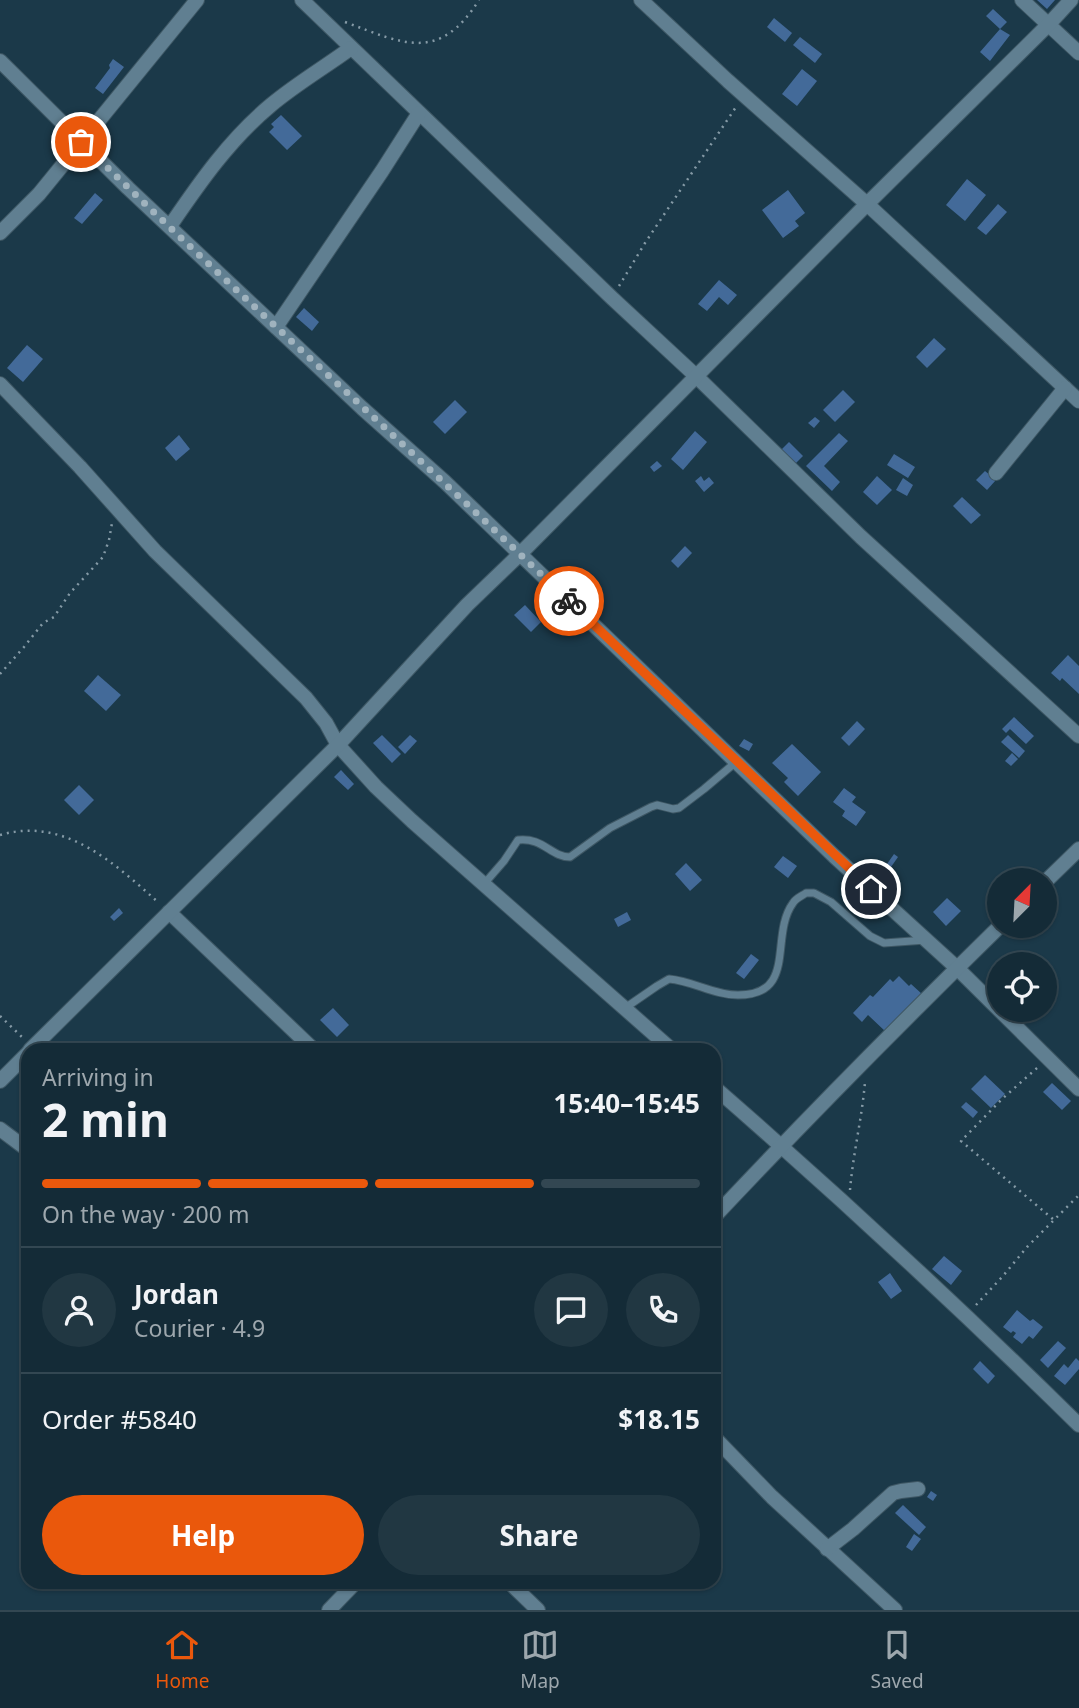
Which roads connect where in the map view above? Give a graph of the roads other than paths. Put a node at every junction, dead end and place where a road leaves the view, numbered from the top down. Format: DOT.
graph roads {
  1 [pos="197,0"];
  2 [pos="302,0"];
  3 [pos="641,0"];
  4 [pos="1023,0"];
  5 [pos="1071,0"];
  6 [pos="1049,24"];
  7 [pos="351,48"];
  8 [pos="1079,53"];
  9 [pos="0,61"];
  10 [pos="419,113"];
  11 [pos="81,142"];
  12 [pos="866,204"];
  13 [pos="170,226"];
  14 [pos="0,233"];
  15 [pos="276,327"];
  16 [pos="696,376"];
  17 [pos="0,384"];
  18 [pos="1065,388"];
  19 [pos="1079,401"];
  20 [pos="996,473"];
  21 [pos="520,554"];
  22 [pos="1079,736"];
  23 [pos="338,745"];
  24 [pos="736,762"];
  25 [pos="1079,849"];
  26 [pos="1057,870"];
  27 [pos="484,884"];
  28 [pos="169,912"];
  29 [pos="988,938"];
  30 [pos="926,940"];
  31 [pos="957,968"];
  32 [pos="624,1009"];
  33 [pos="37,1043"];
  34 [pos="307,1043"];
  35 [pos="664,1043"];
  36 [pos="21,1060"];
  37 [pos="0,1082"];
  38 [pos="1079,1089"];
  39 [pos="721,1093"];
  40 [pos="0,1129"];
  41 [pos="21,1145"];
  42 [pos="781,1146"];
  43 [pos="721,1210"];
  44 [pos="1079,1426"];
  45 [pos="721,1444"];
  46 [pos="918,1489"];
  47 [pos="827,1549"];
  48 [pos="349,1589"];
  49 [pos="516,1589"];
  50 [pos="329,1610"];
  51 [pos="538,1610"];
  52 [pos="895,1610"];
  1 -- 11 [label="street"];
  2 -- 7 [label="street"];
  3 -- 12 [label="street"];
  4 -- 6 [label="street"];
  5 -- 6 [label="street"];
  6 -- 8 [label="street"];
  6 -- 12 [label="street"];
  7 -- 10 [label="street"];
  7 -- 13 [label="street"];
  9 -- 11 [label="street"];
  10 -- 15 [label="street"];
  10 -- 16 [label="street"];
  11 -- 13 [label="street"];
  11 -- 14 [label="street"];
  12 -- 16 [label="street"];
  12 -- 18 [label="street"];
  13 -- 15 [label="street"];
  15 -- 21 [label="street"];
  16 -- 21 [label="street"];
  16 -- 22 [label="street"];
  17 -- 23 [label="street"];
  18 -- 19 [label="street"];
  18 -- 20 [label="street"];
  21 -- 23 [label="street"];
  21 -- 24 [label="street"];
  23 -- 27 [label="street"];
  23 -- 28 [label="street"];
  24 -- 27 [label="lane"];
  24 -- 30 [label="street"];
  25 -- 26 [label="street"];
  27 -- 32 [label="street"];
  28 -- 33 [label="street"];
  28 -- 34 [label="street"];
  29 -- 31 [label="street"];
  30 -- 31 [label="street"];
  30 -- 32 [label="lane"];
  31 -- 38 [label="street"];
  31 -- 42 [label="street"];
  32 -- 35 [label="street"];
  36 -- 37 [label="street"];
  39 -- 42 [label="street"];
  40 -- 41 [label="street"];
  42 -- 43 [label="street"];
  42 -- 44 [label="street"];
  45 -- 47 [label="street"];
  46 -- 47 [label="street"];
  47 -- 52 [label="street"];
  48 -- 50 [label="street"];
  49 -- 51 [label="street"];
}
